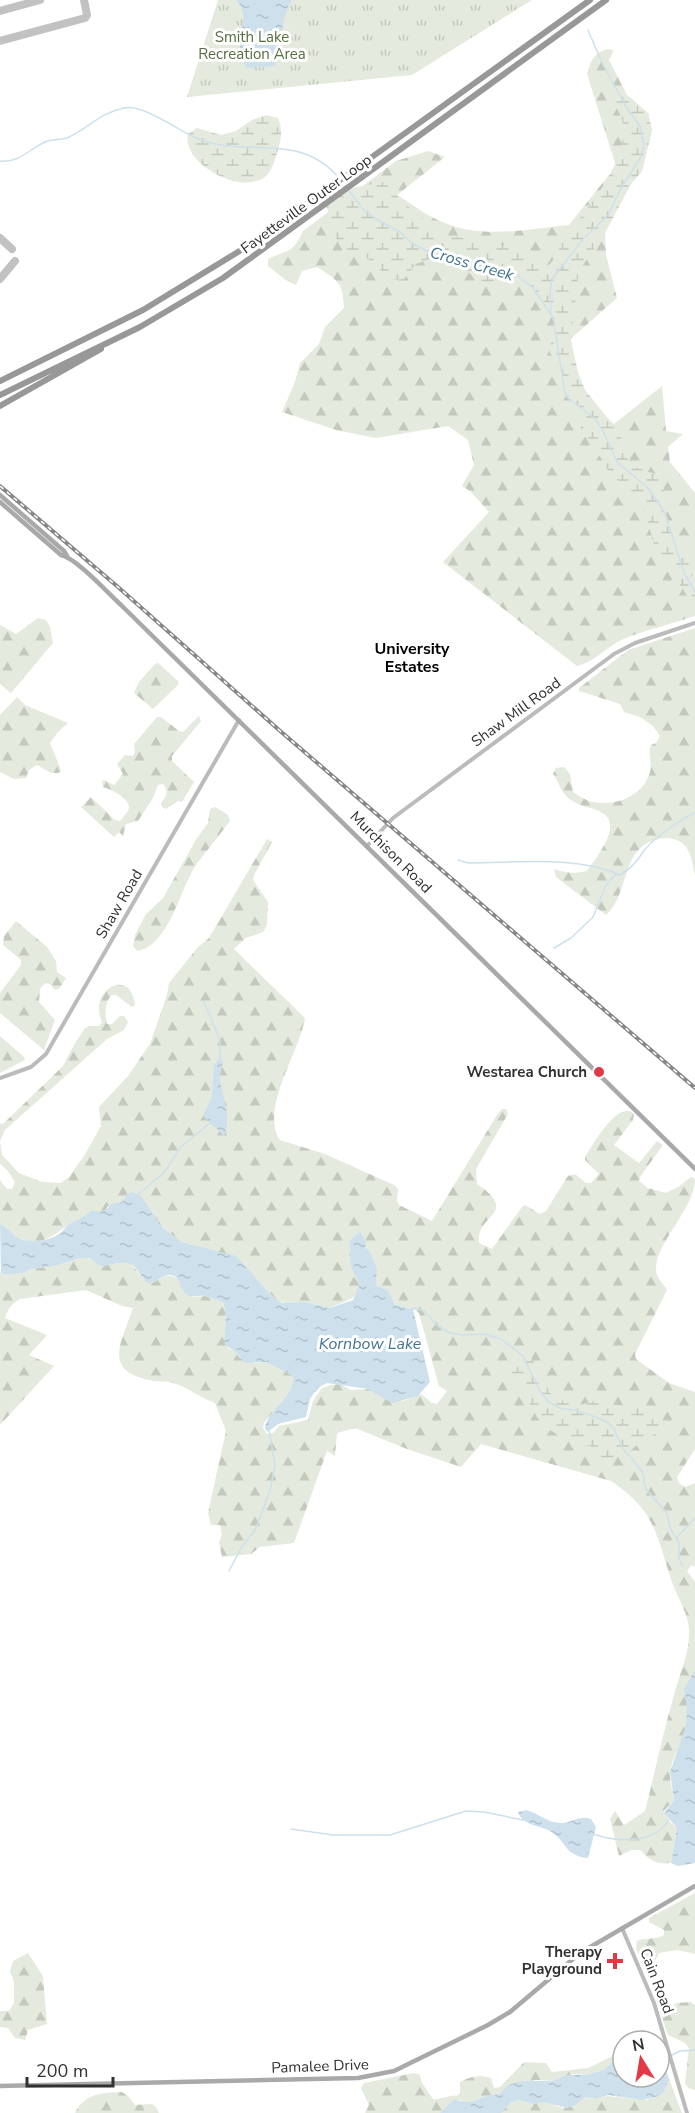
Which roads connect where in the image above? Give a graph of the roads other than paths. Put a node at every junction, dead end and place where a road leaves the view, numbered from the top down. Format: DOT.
graph roads {
  1 [pos="590,0"];
  2 [pos="606,0"];
  3 [pos="140,327"];
  4 [pos="0,381"];
  5 [pos="0,395"];
  6 [pos="0,406"];
  7 [pos="0,495"];
  8 [pos="0,502"];
  9 [pos="67,556"];
  10 [pos="695,622"];
  11 [pos="239,720"];
  12 [pos="367,846"];
  13 [pos="0,1078"];
  14 [pos="695,1169"];
  15 [pos="695,1886"];
  16 [pos="622,1928"];
  17 [pos="0,2086"];
  18 [pos="687,2113"];
  1 -- 4 [label="highway, Fayetteville Outer Loop"];
  2 -- 3 [label="highway, Fayetteville Outer Loop"];
  3 -- 5 [label="highway, Fayetteville Outer Loop"];
  3 -- 6 [label="highway"];
  7 -- 9 [label="main road, Murchison Road"];
  8 -- 9 [label="main road, Murchison Road"];
  9 -- 11 [label="main road, Murchison Road"];
  10 -- 12 [label="main road, Shaw Mill Road"];
  11 -- 12 [label="main road, Murchison Road"];
  11 -- 13 [label="main road, Shaw Road"];
  12 -- 14 [label="main road, Murchison Road"];
  15 -- 16 [label="main road, Pamalee Drive"];
  16 -- 17 [label="main road, Pamalee Drive"];
  16 -- 18 [label="main road, Cain Road"];
}
